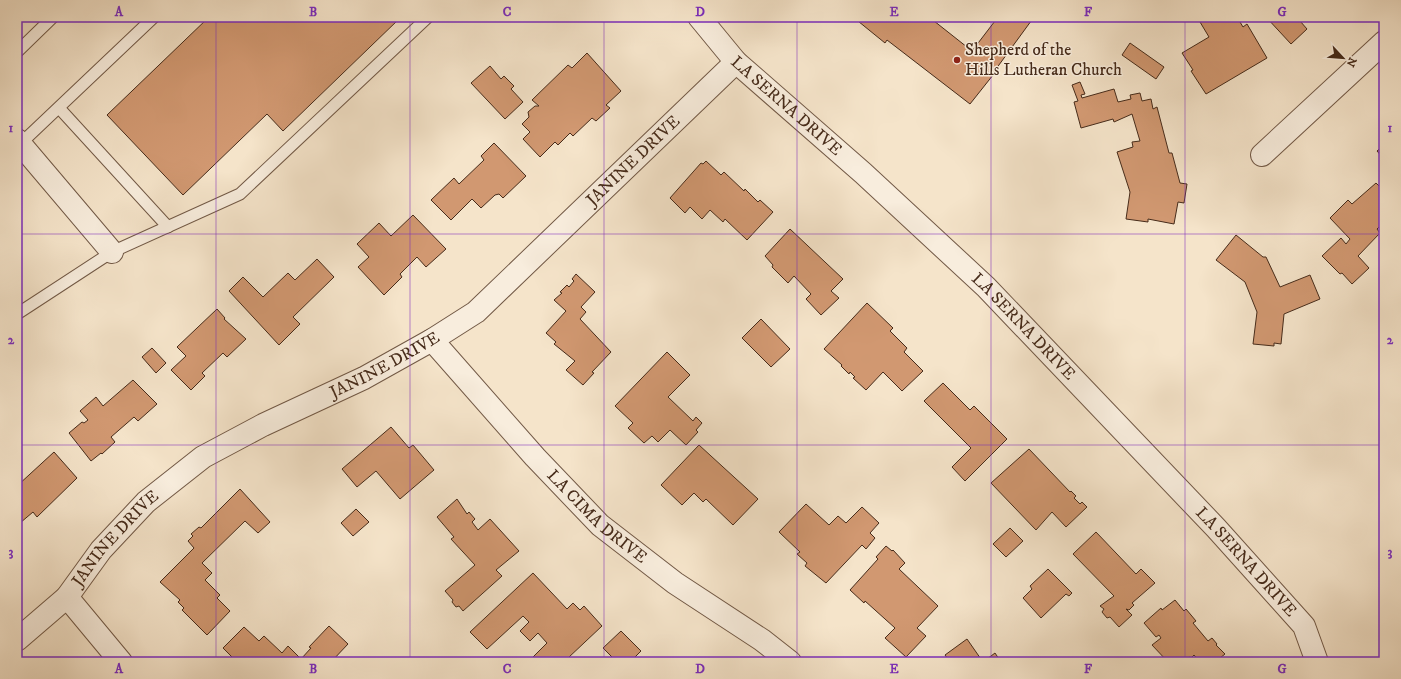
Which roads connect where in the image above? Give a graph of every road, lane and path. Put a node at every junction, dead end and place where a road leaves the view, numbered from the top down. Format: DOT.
graph roads {
  1 [pos="53,17"];
  2 [pos="154,17"];
  3 [pos="428,17"];
  4 [pos="699,17"];
  5 [pos="1384,42"];
  6 [pos="17,52"];
  7 [pos="736,62"];
  8 [pos="60,109"];
  9 [pos="18,144"];
  10 [pos="1262,155"];
  11 [pos="168,227"];
  12 [pos="112,252"];
  13 [pos="17,314"];
  14 [pos="432,340"];
  15 [pos="67,597"];
  16 [pos="17,640"];
  17 [pos="121,662"];
  18 [pos="790,662"];
  19 [pos="1317,662"];
  1 -- 6 [label="lane"];
  2 -- 8 [label="lane"];
  3 -- 11 [label="lane"];
  4 -- 7 [label="street, LA SERNA DRIVE"];
  5 -- 10 [label="street"];
  7 -- 14 [label="street, JANINE DRIVE"];
  7 -- 19 [label="street, LA SERNA DRIVE"];
  8 -- 9 [label="lane"];
  8 -- 11 [label="lane"];
  9 -- 12 [label="street"];
  11 -- 12 [label="lane"];
  12 -- 13 [label="lane"];
  14 -- 15 [label="street, JANINE DRIVE"];
  14 -- 18 [label="street, LA CIMA DRIVE"];
  15 -- 16 [label="street, JANINE DRIVE"];
  15 -- 17 [label="street"];
}
